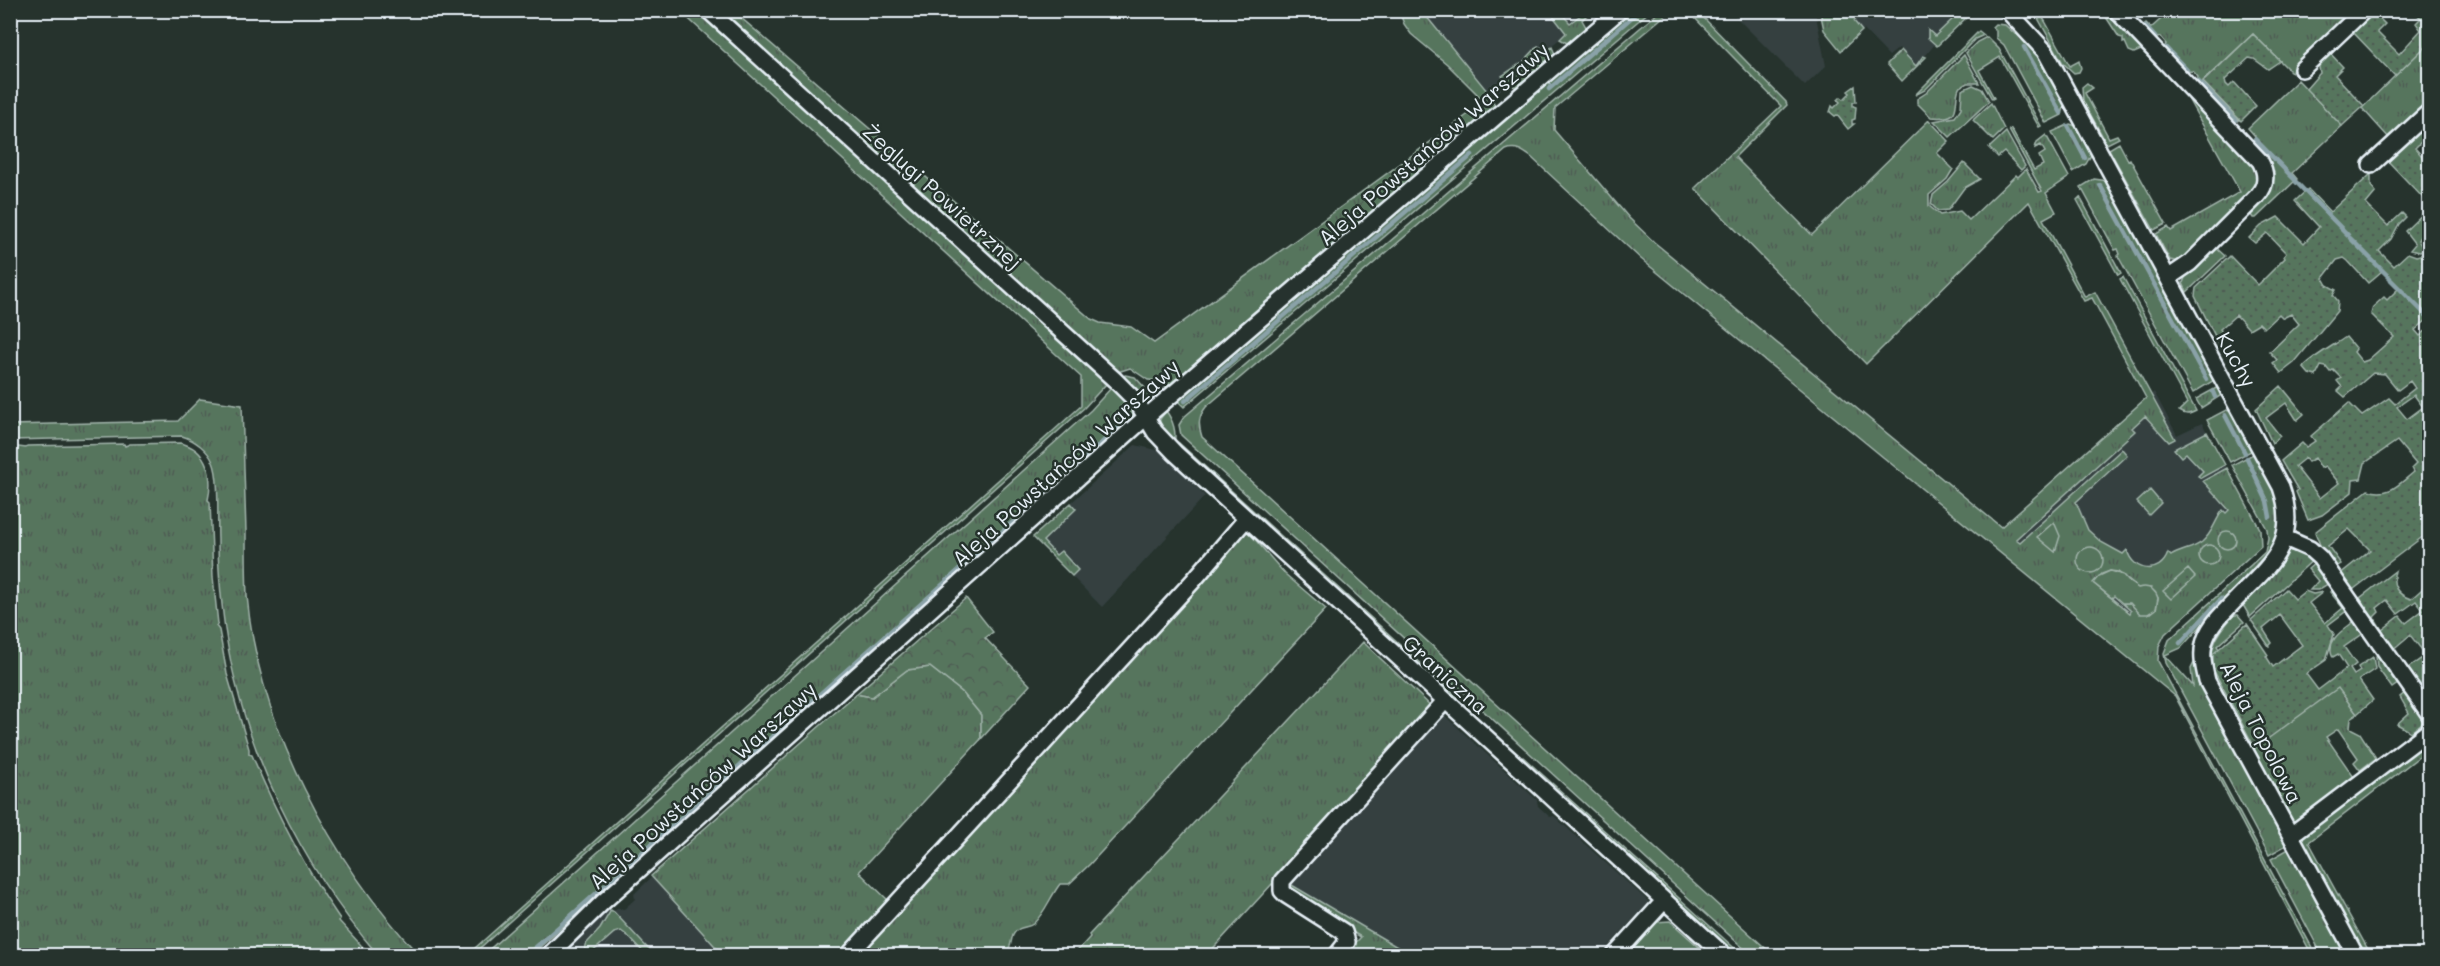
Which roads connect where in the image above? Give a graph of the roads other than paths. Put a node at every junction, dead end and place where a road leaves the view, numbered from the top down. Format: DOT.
graph roads {
  1 [pos="708,10"];
  2 [pos="1620,10"];
  3 [pos="2007,10"];
  4 [pos="2116,10"];
  5 [pos="2364,10"];
  6 [pos="2302,69"];
  7 [pos="2430,111"];
  8 [pos="2371,165"];
  9 [pos="2168,278"];
  10 [pos="1146,417"];
  11 [pos="1246,519"];
  12 [pos="2285,538"];
  13 [pos="1445,701"];
  14 [pos="2430,715"];
  15 [pos="2430,730"];
  16 [pos="2291,835"];
  17 [pos="1664,902"];
  18 [pos="548,956"];
  19 [pos="848,956"];
  20 [pos="1336,956"];
  21 [pos="1614,956"];
  22 [pos="1725,956"];
  23 [pos="2356,956"];
  1 -- 10 [label="street, Żeglugi Powietrznej"];
  2 -- 10 [label="street, Aleja Powstańców Warszawy"];
  3 -- 9 [label="street, Kuchy"];
  4 -- 9 [label="street"];
  5 -- 6 [label="street"];
  7 -- 8 [label="street"];
  9 -- 12 [label="street, Kuchy"];
  10 -- 11 [label="street, Graniczna"];
  10 -- 18 [label="street, Aleja Powstańców Warszawy"];
  11 -- 13 [label="street, Graniczna"];
  11 -- 19 [label="street"];
  12 -- 14 [label="street"];
  12 -- 16 [label="street, Aleja Topolowa"];
  13 -- 17 [label="street, Graniczna"];
  13 -- 20 [label="street"];
  15 -- 16 [label="street"];
  16 -- 23 [label="street, Aleja Topolowa"];
  17 -- 21 [label="street"];
  17 -- 22 [label="street, Graniczna"];
}
